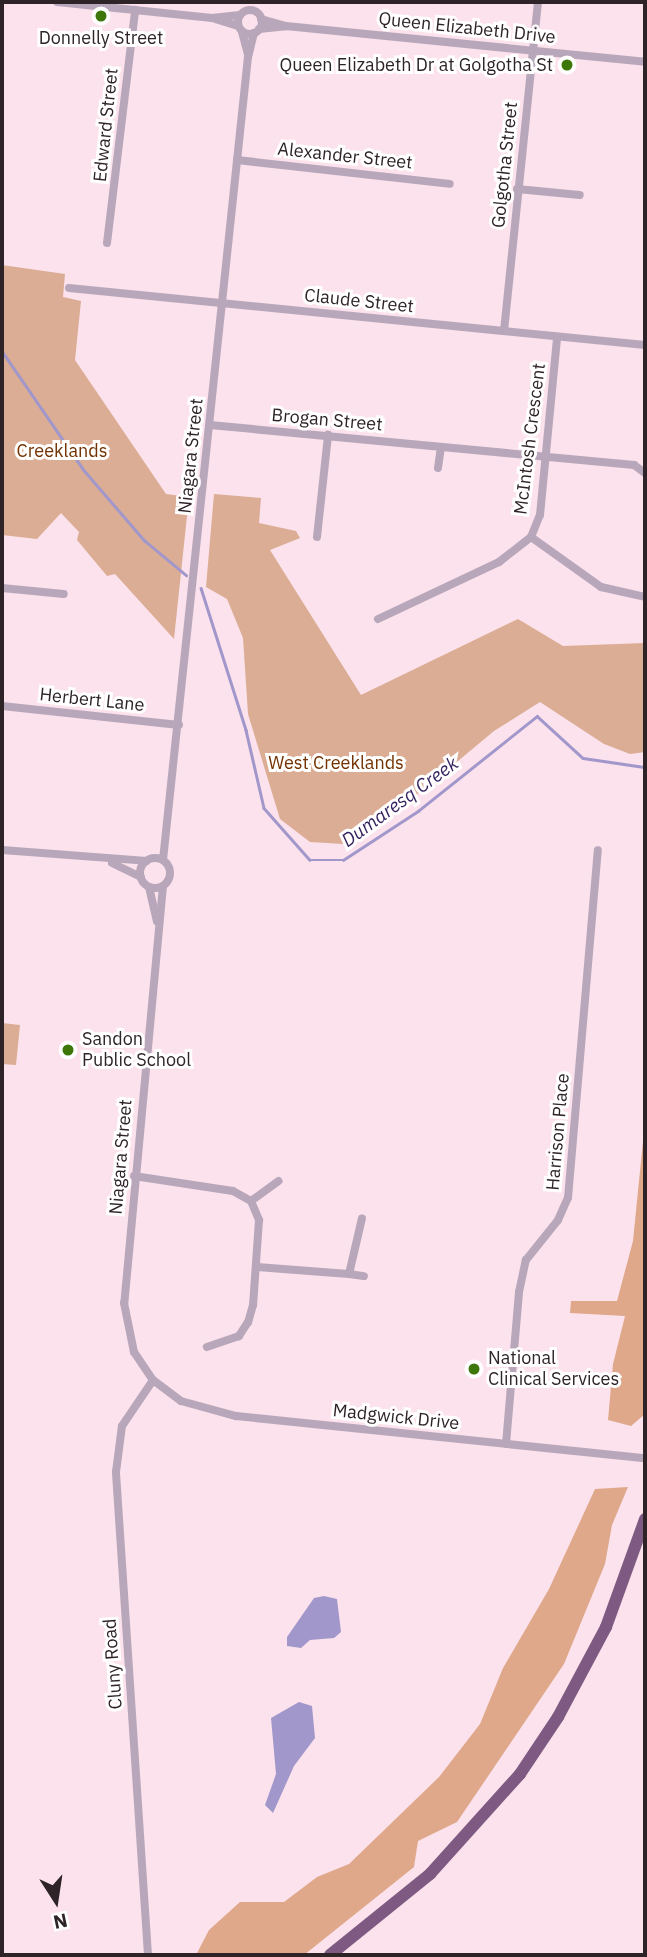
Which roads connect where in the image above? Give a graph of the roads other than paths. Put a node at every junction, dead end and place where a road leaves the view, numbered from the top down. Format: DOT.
graph roads {
  1 [pos="57,2"];
  2 [pos="257,2"];
  3 [pos="538,2"];
  4 [pos="135,10"];
  5 [pos="251,11"];
  6 [pos="212,18"];
  7 [pos="286,26"];
  8 [pos="240,29"];
  9 [pos="257,31"];
  10 [pos="533,51"];
  11 [pos="248,55"];
  12 [pos="645,62"];
  13 [pos="237,160"];
  14 [pos="450,184"];
  15 [pos="517,189"];
  16 [pos="580,195"];
  17 [pos="107,243"];
  18 [pos="69,288"];
  19 [pos="222,304"];
  20 [pos="504,331"];
  21 [pos="557,337"];
  22 [pos="645,345"];
  23 [pos="210,425"];
  24 [pos="328,435"];
  25 [pos="441,447"];
  26 [pos="547,458"];
  27 [pos="438,468"];
  28 [pos="645,473"];
  29 [pos="317,537"];
  30 [pos="531,537"];
  31 [pos="2,588"];
  32 [pos="64,594"];
  33 [pos="645,597"];
  34 [pos="377,619"];
  35 [pos="2,706"];
  36 [pos="179,725"];
  37 [pos="2,850"];
  38 [pos="598,850"];
  39 [pos="163,860"];
  40 [pos="107,861"];
  41 [pos="147,861"];
  42 [pos="141,877"];
  43 [pos="163,886"];
  44 [pos="149,887"];
  45 [pos="159,930"];
  46 [pos="134,1176"];
  47 [pos="279,1181"];
  48 [pos="250,1201"];
  49 [pos="362,1218"];
  50 [pos="257,1267"];
  51 [pos="349,1274"];
  52 [pos="364,1276"];
  53 [pos="206,1347"];
  54 [pos="153,1380"];
  55 [pos="506,1444"];
  56 [pos="645,1458"];
  57 [pos="645,1519"];
  58 [pos="148,1955"];
  59 [pos="330,1955"];
  1 -- 4 [label="street"];
  2 -- 5 [label="street"];
  3 -- 10 [label="street, Golgotha Street"];
  4 -- 6 [label="street"];
  4 -- 17 [label="street, Edward Street"];
  5 -- 6 [label="street"];
  5 -- 7 [label="street, Queen Elizabeth Drive"];
  5 -- 8 [label="street"];
  5 -- 9 [label="street, Niagara Street"];
  6 -- 8 [label="street"];
  7 -- 9 [label="street, Queen Elizabeth Drive"];
  7 -- 10 [label="street, Queen Elizabeth Drive"];
  8 -- 9 [label="street, Queen Elizabeth Drive"];
  8 -- 11 [label="street, Niagara Street"];
  9 -- 11 [label="street, Niagara Street"];
  10 -- 12 [label="street, Queen Elizabeth Drive"];
  10 -- 15 [label="street, Golgotha Street"];
  11 -- 13 [label="street, Niagara Street"];
  13 -- 14 [label="street, Alexander Street"];
  13 -- 19 [label="street, Niagara Street"];
  15 -- 16 [label="street"];
  15 -- 20 [label="street, Golgotha Street"];
  18 -- 19 [label="street, Claude Street"];
  19 -- 20 [label="street, Claude Street"];
  19 -- 23 [label="street, Niagara Street"];
  20 -- 21 [label="street, Claude Street"];
  21 -- 22 [label="street, Claude Street"];
  21 -- 26 [label="street, McIntosh Crescent"];
  23 -- 24 [label="street, Brogan Street"];
  23 -- 36 [label="street, Niagara Street"];
  24 -- 25 [label="street, Brogan Street"];
  24 -- 29 [label="street"];
  25 -- 26 [label="street, Brogan Street"];
  25 -- 27 [label="street"];
  26 -- 28 [label="street, Brogan Street"];
  26 -- 30 [label="street, McIntosh Crescent"];
  30 -- 33 [label="street"];
  30 -- 34 [label="street, McIntosh Crescent"];
  31 -- 32 [label="street"];
  35 -- 36 [label="street, Herbert Lane"];
  36 -- 39 [label="street, Niagara Street"];
  37 -- 40 [label="street"];
  38 -- 55 [label="street, Harrison Place"];
  39 -- 41 [label="street"];
  39 -- 43 [label="street"];
  40 -- 41 [label="street"];
  40 -- 42 [label="street"];
  41 -- 42 [label="street"];
  42 -- 44 [label="street"];
  43 -- 44 [label="street"];
  43 -- 45 [label="street, Niagara Street"];
  44 -- 45 [label="street, Niagara Street"];
  45 -- 46 [label="street, Niagara Street"];
  46 -- 48 [label="street"];
  46 -- 54 [label="street, Niagara Street"];
  47 -- 48 [label="street"];
  48 -- 50 [label="street"];
  49 -- 51 [label="street"];
  50 -- 51 [label="street"];
  50 -- 53 [label="street"];
  51 -- 52 [label="street"];
  54 -- 55 [label="street, Madgwick Drive"];
  54 -- 58 [label="street, Cluny Road"];
  55 -- 56 [label="street, Madgwick Drive"];
  57 -- 59 [label="highway"];
}
